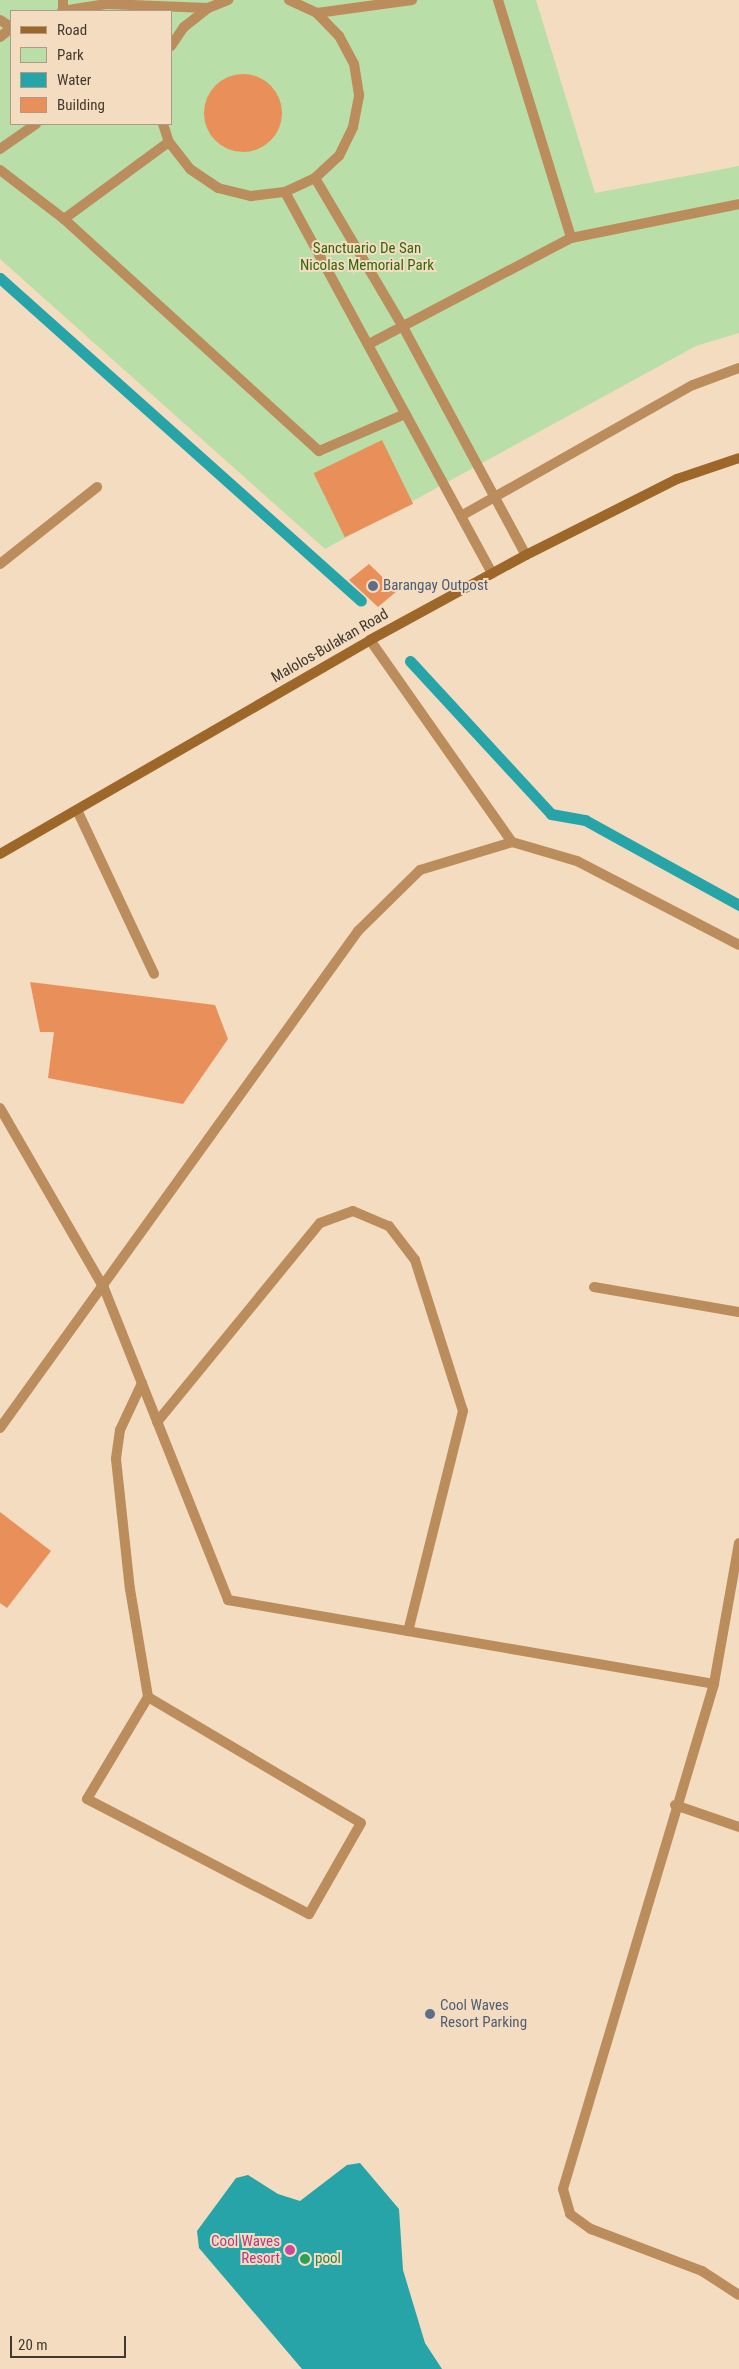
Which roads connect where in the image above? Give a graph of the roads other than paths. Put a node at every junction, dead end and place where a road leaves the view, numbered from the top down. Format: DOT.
graph roads {
  1 [pos="228,0"];
  2 [pos="289,0"];
  3 [pos="412,0"];
  4 [pos="498,0"];
  5 [pos="300,2"];
  6 [pos="208,8"];
  7 [pos="69,10"];
  8 [pos="317,13"];
  9 [pos="10,29"];
  10 [pos="0,37"];
  11 [pos="172,45"];
  12 [pos="35,125"];
  13 [pos="163,125"];
  14 [pos="169,142"];
  15 [pos="0,149"];
  16 [pos="0,170"];
  17 [pos="316,178"];
  18 [pos="285,192"];
  19 [pos="739,204"];
  20 [pos="64,218"];
  21 [pos="571,238"];
  22 [pos="402,325"];
  23 [pos="369,344"];
  24 [pos="739,368"];
  25 [pos="405,414"];
  26 [pos="739,458"];
  27 [pos="97,487"];
  28 [pos="494,496"];
  29 [pos="461,516"];
  30 [pos="526,555"];
  31 [pos="0,564"];
  32 [pos="492,574"];
  33 [pos="370,640"];
  34 [pos="77,810"];
  35 [pos="512,842"];
  36 [pos="0,854"];
  37 [pos="739,945"];
  38 [pos="154,974"];
  39 [pos="0,1108"];
  40 [pos="104,1288"];
  41 [pos="594,1288"];
  42 [pos="739,1312"];
  43 [pos="142,1383"];
  44 [pos="157,1422"];
  45 [pos="0,1428"];
  46 [pos="739,1543"];
  47 [pos="408,1631"];
  48 [pos="714,1684"];
  49 [pos="148,1697"];
  50 [pos="676,1805"];
  51 [pos="739,1827"];
  52 [pos="739,2296"];
  1 -- 6 [label="street"];
  2 -- 5 [label="street"];
  3 -- 8 [label="street"];
  4 -- 21 [label="street"];
  5 -- 8 [label="street"];
  6 -- 7 [label="street"];
  6 -- 11 [label="street"];
  8 -- 17 [label="street"];
  9 -- 10 [label="street"];
  12 -- 15 [label="street"];
  13 -- 14 [label="street"];
  14 -- 18 [label="street"];
  14 -- 20 [label="street"];
  16 -- 20 [label="street"];
  17 -- 18 [label="street"];
  17 -- 22 [label="street"];
  18 -- 23 [label="street"];
  19 -- 21 [label="street"];
  20 -- 25 [label="street"];
  21 -- 22 [label="street"];
  22 -- 23 [label="street"];
  22 -- 28 [label="street"];
  23 -- 25 [label="street"];
  24 -- 28 [label="street"];
  25 -- 29 [label="street"];
  26 -- 30 [label="main road, Malolos-Bulakan Road"];
  27 -- 31 [label="street"];
  28 -- 29 [label="street"];
  28 -- 30 [label="street"];
  29 -- 32 [label="street"];
  30 -- 32 [label="main road, Malolos-Bulakan Road"];
  32 -- 33 [label="main road, Malolos-Bulakan Road"];
  33 -- 34 [label="main road, Malolos-Bulakan Road"];
  33 -- 35 [label="street"];
  34 -- 36 [label="main road, Malolos-Bulakan Road"];
  34 -- 38 [label="street"];
  35 -- 37 [label="street"];
  35 -- 40 [label="street"];
  39 -- 40 [label="street"];
  40 -- 43 [label="street"];
  40 -- 45 [label="street"];
  41 -- 42 [label="street"];
  43 -- 44 [label="street"];
  43 -- 49 [label="street"];
  44 -- 47 [label="street"];
  44 -- 47 [label="street"];
  46 -- 48 [label="street"];
  47 -- 48 [label="street"];
  48 -- 50 [label="street"];
  49 -- 49 [label="street"];
  50 -- 51 [label="street"];
  50 -- 52 [label="street"];
}
